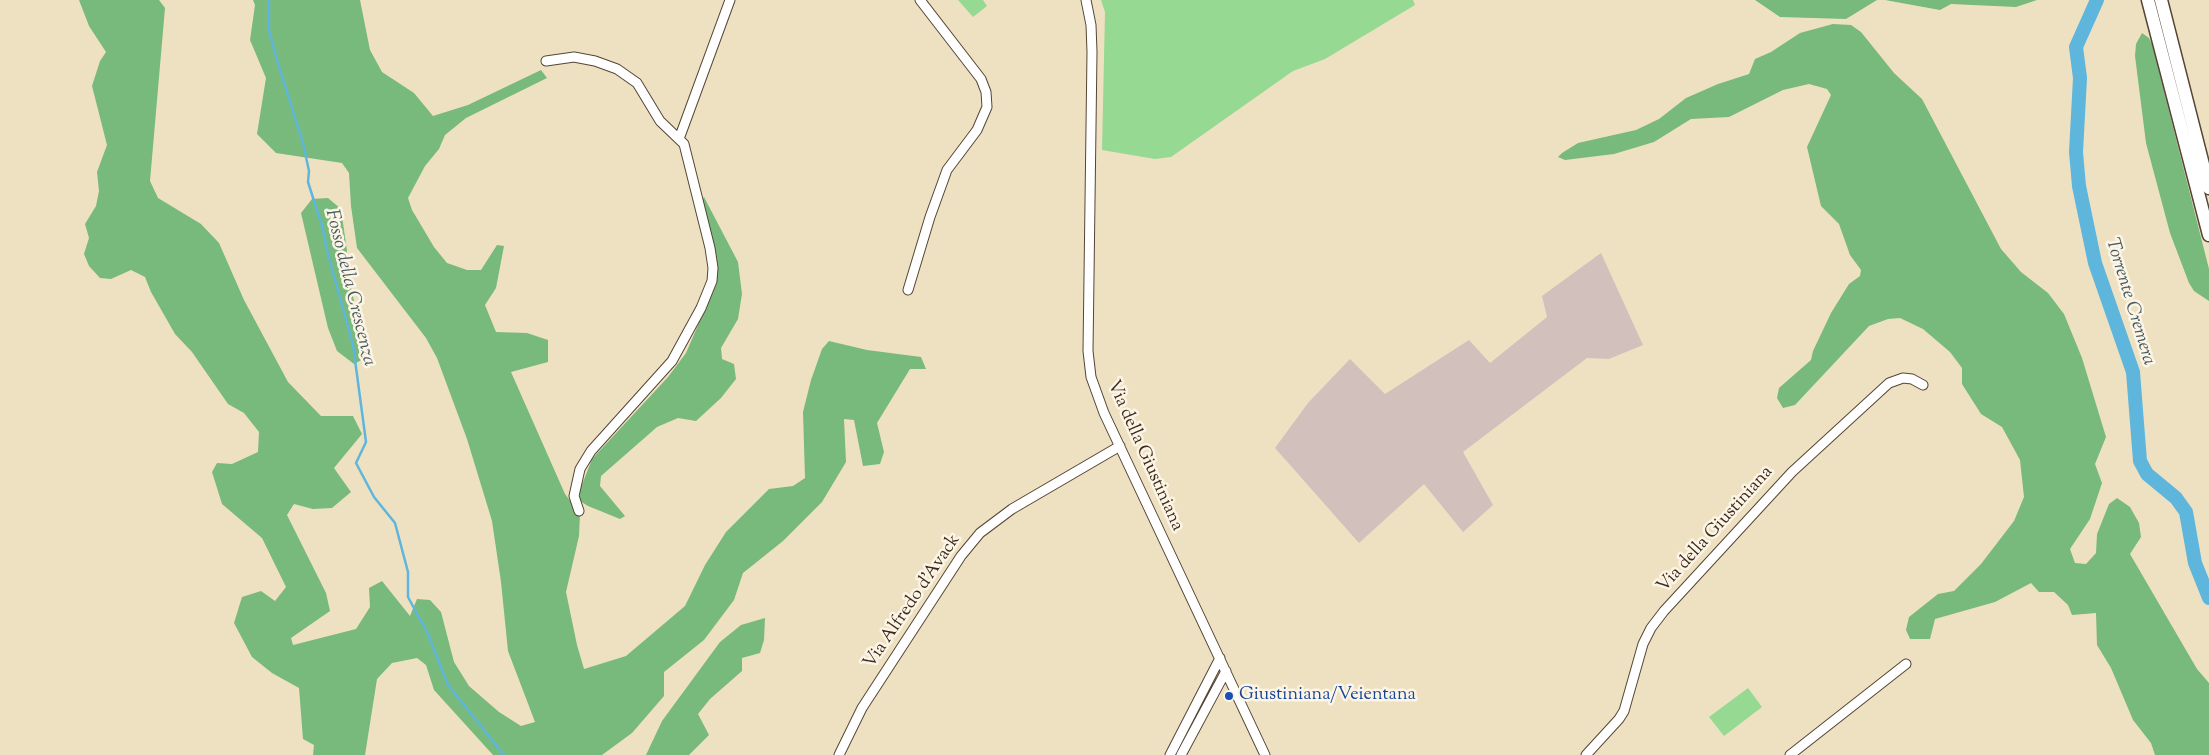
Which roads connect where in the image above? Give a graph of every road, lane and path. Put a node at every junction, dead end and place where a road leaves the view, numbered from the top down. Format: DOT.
graph roads {
  1 [pos="730,0"];
  2 [pos="920,0"];
  3 [pos="1086,0"];
  4 [pos="2148,0"];
  5 [pos="2161,0"];
  6 [pos="2167,51"];
  7 [pos="546,61"];
  8 [pos="680,139"];
  9 [pos="2209,188"];
  10 [pos="2209,235"];
  11 [pos="908,290"];
  12 [pos="1923,385"];
  13 [pos="1120,446"];
  14 [pos="579,511"];
  15 [pos="1220,658"];
  16 [pos="1906,664"];
  17 [pos="1226,670"];
  18 [pos="839,755"];
  19 [pos="1170,755"];
  20 [pos="1181,755"];
  21 [pos="1265,755"];
  22 [pos="1586,755"];
  23 [pos="1790,755"];
  1 -- 8 [label="street"];
  2 -- 11 [label="street"];
  3 -- 13 [label="street, Via della Giustiniana"];
  4 -- 6 [label="highway"];
  5 -- 6 [label="highway"];
  6 -- 9 [label="highway"];
  6 -- 10 [label="highway"];
  7 -- 8 [label="street"];
  8 -- 14 [label="street"];
  12 -- 22 [label="street, Via della Giustiniana"];
  13 -- 15 [label="street, Via della Giustiniana"];
  13 -- 18 [label="street, Via Alfredo d'Avack"];
  15 -- 17 [label="street, Via della Giustiniana"];
  15 -- 19 [label="street"];
  16 -- 23 [label="street"];
  17 -- 20 [label="street"];
  17 -- 21 [label="street, Via della Giustiniana"];
}
